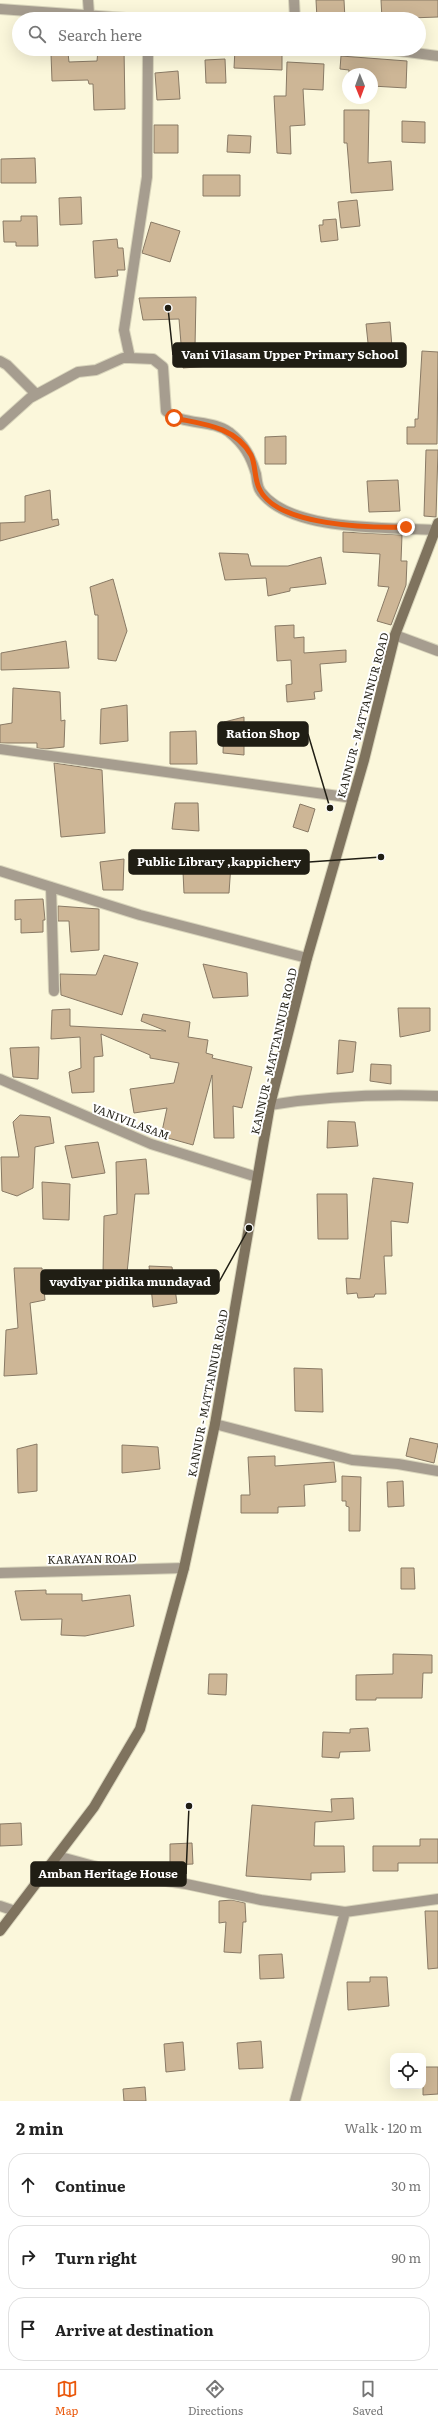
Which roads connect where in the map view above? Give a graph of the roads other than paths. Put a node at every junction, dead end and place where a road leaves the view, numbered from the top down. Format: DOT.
graph roads {
  1 [pos="88,0"];
  2 [pos="294,0"];
  3 [pos="0,9"];
  4 [pos="22,12"];
  5 [pos="89,12"];
  6 [pos="295,12"];
  7 [pos="426,54"];
  8 [pos="148,56"];
  9 [pos="438,56"];
  10 [pos="130,358"];
  11 [pos="0,361"];
  12 [pos="36,394"];
  13 [pos="0,425"];
  14 [pos="436,526"];
  15 [pos="395,635"];
  16 [pos="438,651"];
  17 [pos="0,749"];
  18 [pos="353,798"];
  19 [pos="0,871"];
  20 [pos="52,887"];
  21 [pos="307,958"];
  22 [pos="54,991"];
  23 [pos="0,1079"];
  24 [pos="438,1096"];
  25 [pos="270,1105"];
  26 [pos="257,1177"];
  27 [pos="215,1424"];
  28 [pos="438,1471"];
  29 [pos="184,1568"];
  30 [pos="0,1573"];
  31 [pos="57,1856"];
  32 [pos="438,1899"];
  33 [pos="0,1906"];
  34 [pos="15,1911"];
  35 [pos="345,1912"];
  36 [pos="0,1931"];
  37 [pos="295,2101"];
  1 -- 5 [label="street"];
  2 -- 6 [label="street"];
  3 -- 4 [label="street"];
  7 -- 9 [label="street"];
  8 -- 10 [label="street"];
  10 -- 12 [label="street"];
  10 -- 14 [label="street"];
  11 -- 12 [label="street"];
  12 -- 13 [label="street"];
  14 -- 15 [label="main road, KANNUR - MATTANNUR ROAD"];
  15 -- 16 [label="street"];
  15 -- 18 [label="main road, KANNUR - MATTANNUR ROAD"];
  17 -- 18 [label="street"];
  18 -- 21 [label="main road, KANNUR - MATTANNUR ROAD"];
  19 -- 20 [label="street"];
  20 -- 21 [label="street"];
  20 -- 22 [label="street"];
  21 -- 25 [label="main road, KANNUR - MATTANNUR ROAD"];
  23 -- 26 [label="street, VANIVILASAM"];
  24 -- 25 [label="street"];
  25 -- 26 [label="main road, KANNUR - MATTANNUR ROAD"];
  26 -- 27 [label="main road, KANNUR - MATTANNUR ROAD"];
  27 -- 28 [label="street"];
  27 -- 29 [label="main road, KANNUR - MATTANNUR ROAD"];
  29 -- 30 [label="street, KARAYAN ROAD"];
  29 -- 31 [label="main road, KANNUR - MATTANNUR ROAD"];
  31 -- 34 [label="main road, KANNUR - MATTANNUR ROAD"];
  31 -- 35 [label="street"];
  32 -- 35 [label="street"];
  33 -- 34 [label="street"];
  34 -- 36 [label="main road, KANNUR - MATTANNUR ROAD"];
  35 -- 37 [label="street"];
}
